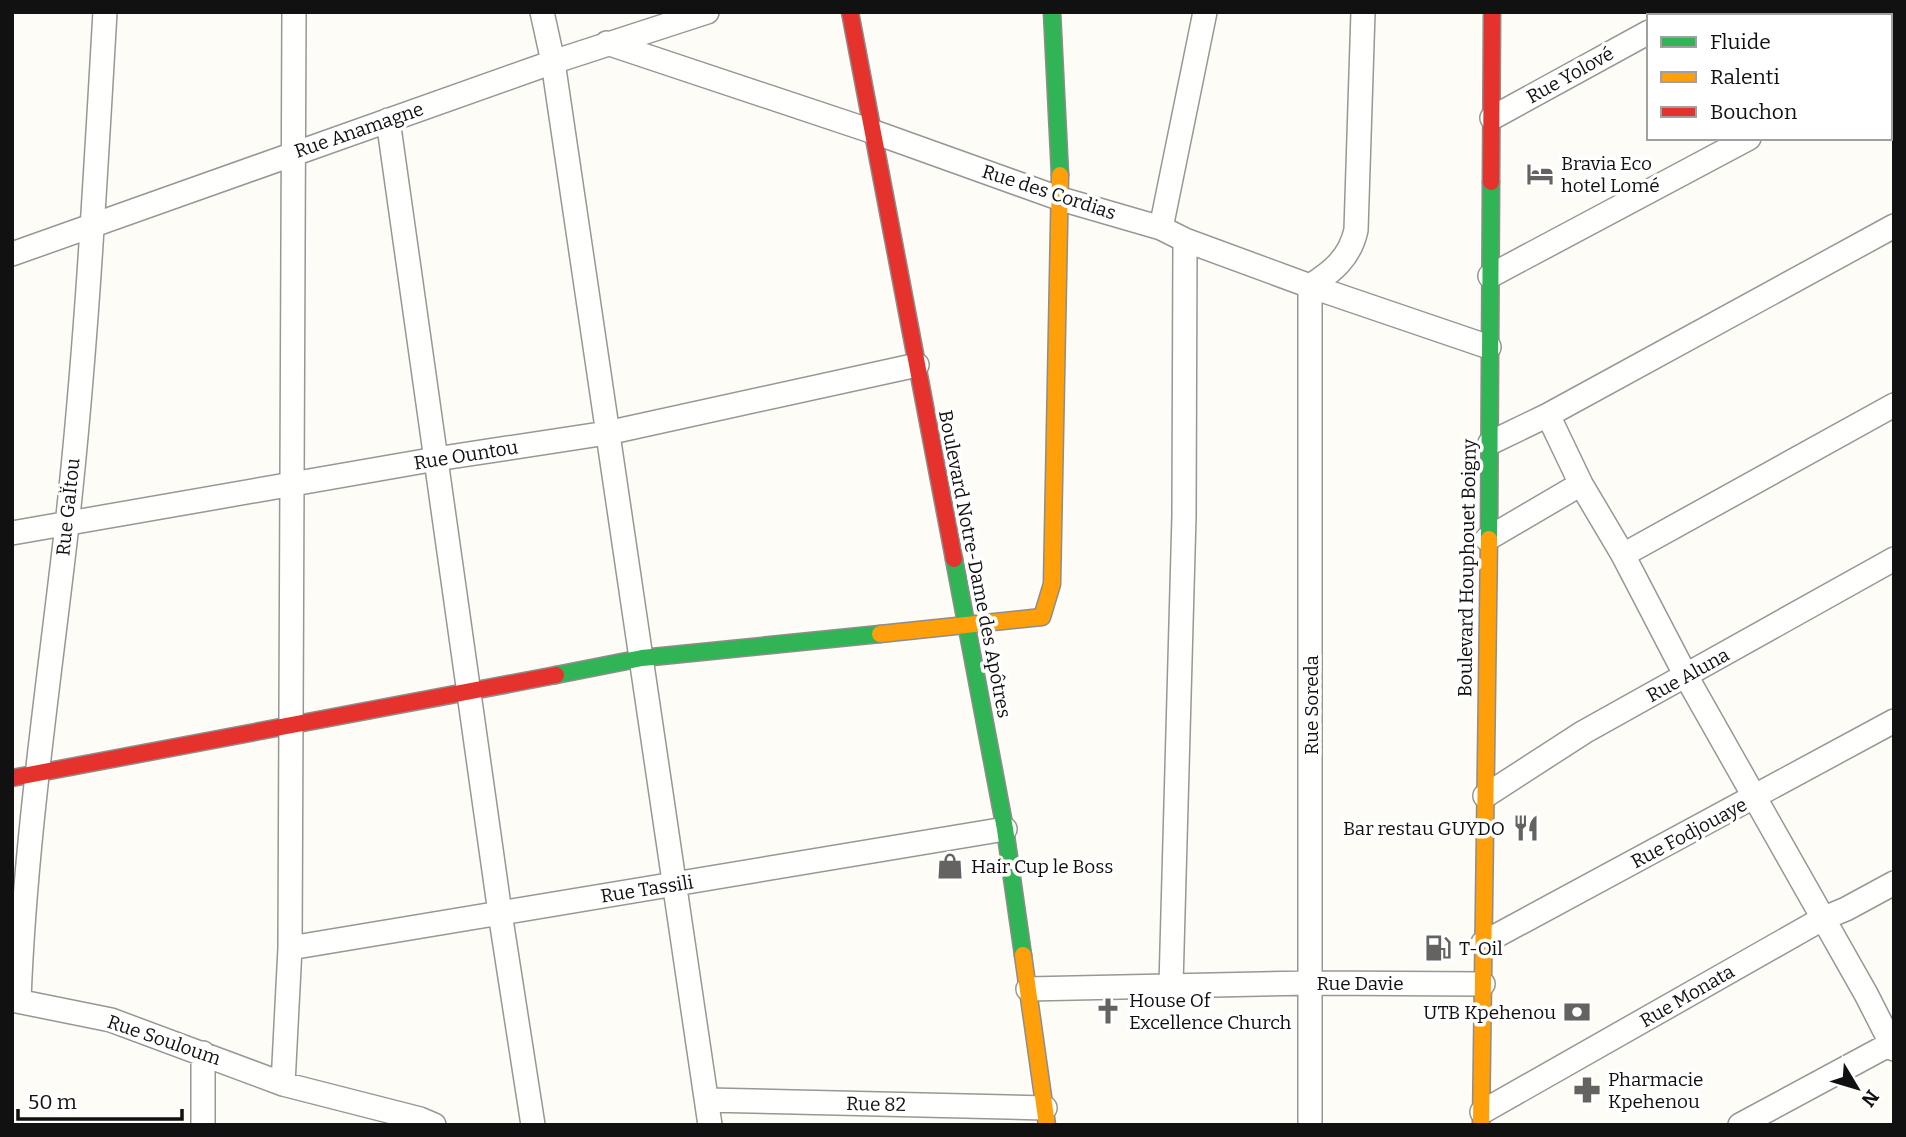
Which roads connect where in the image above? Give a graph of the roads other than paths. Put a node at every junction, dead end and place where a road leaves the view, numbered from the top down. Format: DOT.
graph roads {
  1 [pos="105,12"];
  2 [pos="294,12"];
  3 [pos="541,12"];
  4 [pos="707,12"];
  5 [pos="850,12"];
  6 [pos="1052,12"];
  7 [pos="1205,12"];
  8 [pos="1363,12"];
  9 [pos="1492,12"];
  10 [pos="1647,33"];
  11 [pos="607,43"];
  12 [pos="553,62"];
  13 [pos="1492,118"];
  14 [pos="388,120"];
  15 [pos="874,132"];
  16 [pos="1745,140"];
  17 [pos="295,153"];
  18 [pos="1061,199"];
  19 [pos="93,225"];
  20 [pos="1894,226"];
  21 [pos="1161,228"];
  22 [pos="1185,240"];
  23 [pos="12,254"];
  24 [pos="1490,276"];
  25 [pos="1310,286"];
  26 [pos="1489,347"];
  27 [pos="916,365"];
  28 [pos="1894,405"];
  29 [pos="1548,415"];
  30 [pos="607,433"];
  31 [pos="1490,443"];
  32 [pos="436,459"];
  33 [pos="292,484"];
  34 [pos="1581,484"];
  35 [pos="67,522"];
  36 [pos="12,533"];
  37 [pos="1487,539"];
  38 [pos="1623,555"];
  39 [pos="1894,559"];
  40 [pos="965,625"];
  41 [pos="642,658"];
  42 [pos="1686,676"];
  43 [pos="469,692"];
  44 [pos="1894,721"];
  45 [pos="289,727"];
  46 [pos="37,775"];
  47 [pos="12,778"];
  48 [pos="1485,796"];
  49 [pos="1754,798"];
  50 [pos="1005,829"];
  51 [pos="1894,883"];
  52 [pos="673,885"];
  53 [pos="499,913"];
  54 [pos="1822,919"];
  55 [pos="1483,943"];
  56 [pos="290,948"];
  57 [pos="1311,983"];
  58 [pos="1483,984"];
  59 [pos="1171,985"];
  60 [pos="1028,989"];
  61 [pos="16,1000"];
  62 [pos="1893,1045"];
  63 [pos="203,1053"];
  64 [pos="283,1084"];
  65 [pos="707,1100"];
  66 [pos="1046,1116"];
  67 [pos="1482,1118"];
  68 [pos="425,1123"];
  69 [pos="203,1125"];
  70 [pos="533,1125"];
  71 [pos="710,1125"];
  72 [pos="1310,1125"];
  73 [pos="1740,1125"];
  1 -- 19 [label="street, Rue GaÏtou"];
  2 -- 17 [label="street"];
  3 -- 12 [label="street"];
  4 -- 11 [label="street, Rue Anamagne"];
  5 -- 15 [label="street, Boulevard Notre-Dame des Apôtres"];
  6 -- 18 [label="street"];
  7 -- 21 [label="street"];
  8 -- 25 [label="street"];
  9 -- 13 [label="street, Boulevard Houphouet Boigny"];
  10 -- 13 [label="street, Rue Yolové"];
  11 -- 12 [label="street, Rue Anamagne"];
  11 -- 15 [label="street, Rue des Cordias"];
  12 -- 14 [label="street, Rue Anamagne"];
  12 -- 30 [label="street"];
  13 -- 24 [label="street, Boulevard Houphouet Boigny"];
  14 -- 17 [label="street, Rue Anamagne"];
  14 -- 32 [label="street"];
  15 -- 18 [label="street, Rue des Cordias"];
  15 -- 27 [label="street, Boulevard Notre-Dame des Apôtres"];
  16 -- 24 [label="street"];
  17 -- 19 [label="street, Rue Anamagne"];
  17 -- 33 [label="street"];
  18 -- 21 [label="street, Rue des Cordias"];
  18 -- 40 [label="street"];
  19 -- 23 [label="street, Rue Anamagne"];
  19 -- 35 [label="street, Rue GaÏtou"];
  20 -- 29 [label="street"];
  21 -- 22 [label="street, Rue des Cordias"];
  22 -- 25 [label="street, Rue des Cordias"];
  22 -- 59 [label="street"];
  24 -- 26 [label="street, Boulevard Houphouet Boigny"];
  25 -- 26 [label="street, Rue des Cordias"];
  25 -- 57 [label="street, Rue Soreda"];
  26 -- 31 [label="street, Boulevard Houphouet Boigny"];
  27 -- 30 [label="street, Rue Ountou"];
  27 -- 40 [label="street, Boulevard Notre-Dame des Apôtres"];
  28 -- 38 [label="street"];
  29 -- 31 [label="street"];
  29 -- 34 [label="street"];
  30 -- 32 [label="street, Rue Ountou"];
  30 -- 41 [label="street"];
  31 -- 37 [label="street, Boulevard Houphouet Boigny"];
  32 -- 33 [label="street, Rue Ountou"];
  32 -- 43 [label="street"];
  33 -- 35 [label="street, Rue Ountou"];
  33 -- 45 [label="street"];
  34 -- 37 [label="street"];
  34 -- 38 [label="street"];
  35 -- 36 [label="street, Rue Ountou"];
  35 -- 46 [label="street, Rue GaÏtou"];
  37 -- 48 [label="street, Boulevard Houphouet Boigny"];
  38 -- 42 [label="street"];
  39 -- 42 [label="street, Rue Aluna"];
  40 -- 41 [label="street"];
  40 -- 50 [label="street, Boulevard Notre-Dame des Apôtres"];
  41 -- 43 [label="street"];
  41 -- 52 [label="street"];
  42 -- 48 [label="street, Rue Aluna"];
  42 -- 49 [label="street"];
  43 -- 45 [label="street"];
  43 -- 53 [label="street"];
  44 -- 49 [label="street, Rue Fodjouaye"];
  45 -- 46 [label="street"];
  45 -- 56 [label="street"];
  46 -- 47 [label="street"];
  46 -- 61 [label="street, Rue GaÏtou"];
  48 -- 55 [label="street, Boulevard Houphouet Boigny"];
  49 -- 54 [label="street"];
  49 -- 55 [label="street, Rue Fodjouaye"];
  50 -- 52 [label="street, Rue Tassili"];
  50 -- 60 [label="street, Boulevard Notre-Dame des Apôtres"];
  51 -- 54 [label="street, Rue Monata"];
  52 -- 53 [label="street, Rue Tassili"];
  52 -- 65 [label="street"];
  53 -- 56 [label="street, Rue Tassili"];
  53 -- 70 [label="street"];
  54 -- 62 [label="street"];
  54 -- 67 [label="street, Rue Monata"];
  55 -- 58 [label="street, Boulevard Houphouet Boigny"];
  56 -- 64 [label="street"];
  57 -- 58 [label="street, Rue Davie"];
  57 -- 59 [label="street, Rue Davie"];
  57 -- 72 [label="street, Rue Soreda"];
  58 -- 67 [label="street, Boulevard Houphouet Boigny"];
  59 -- 60 [label="street, Rue Davie"];
  60 -- 66 [label="street, Boulevard Notre-Dame des Apôtres"];
  61 -- 63 [label="street, Rue Souloum"];
  62 -- 73 [label="street"];
  63 -- 64 [label="street, Rue Souloum"];
  63 -- 69 [label="street"];
  64 -- 68 [label="street, Rue Souloum"];
  65 -- 66 [label="street, Rue 82"];
  65 -- 71 [label="street"];
}
